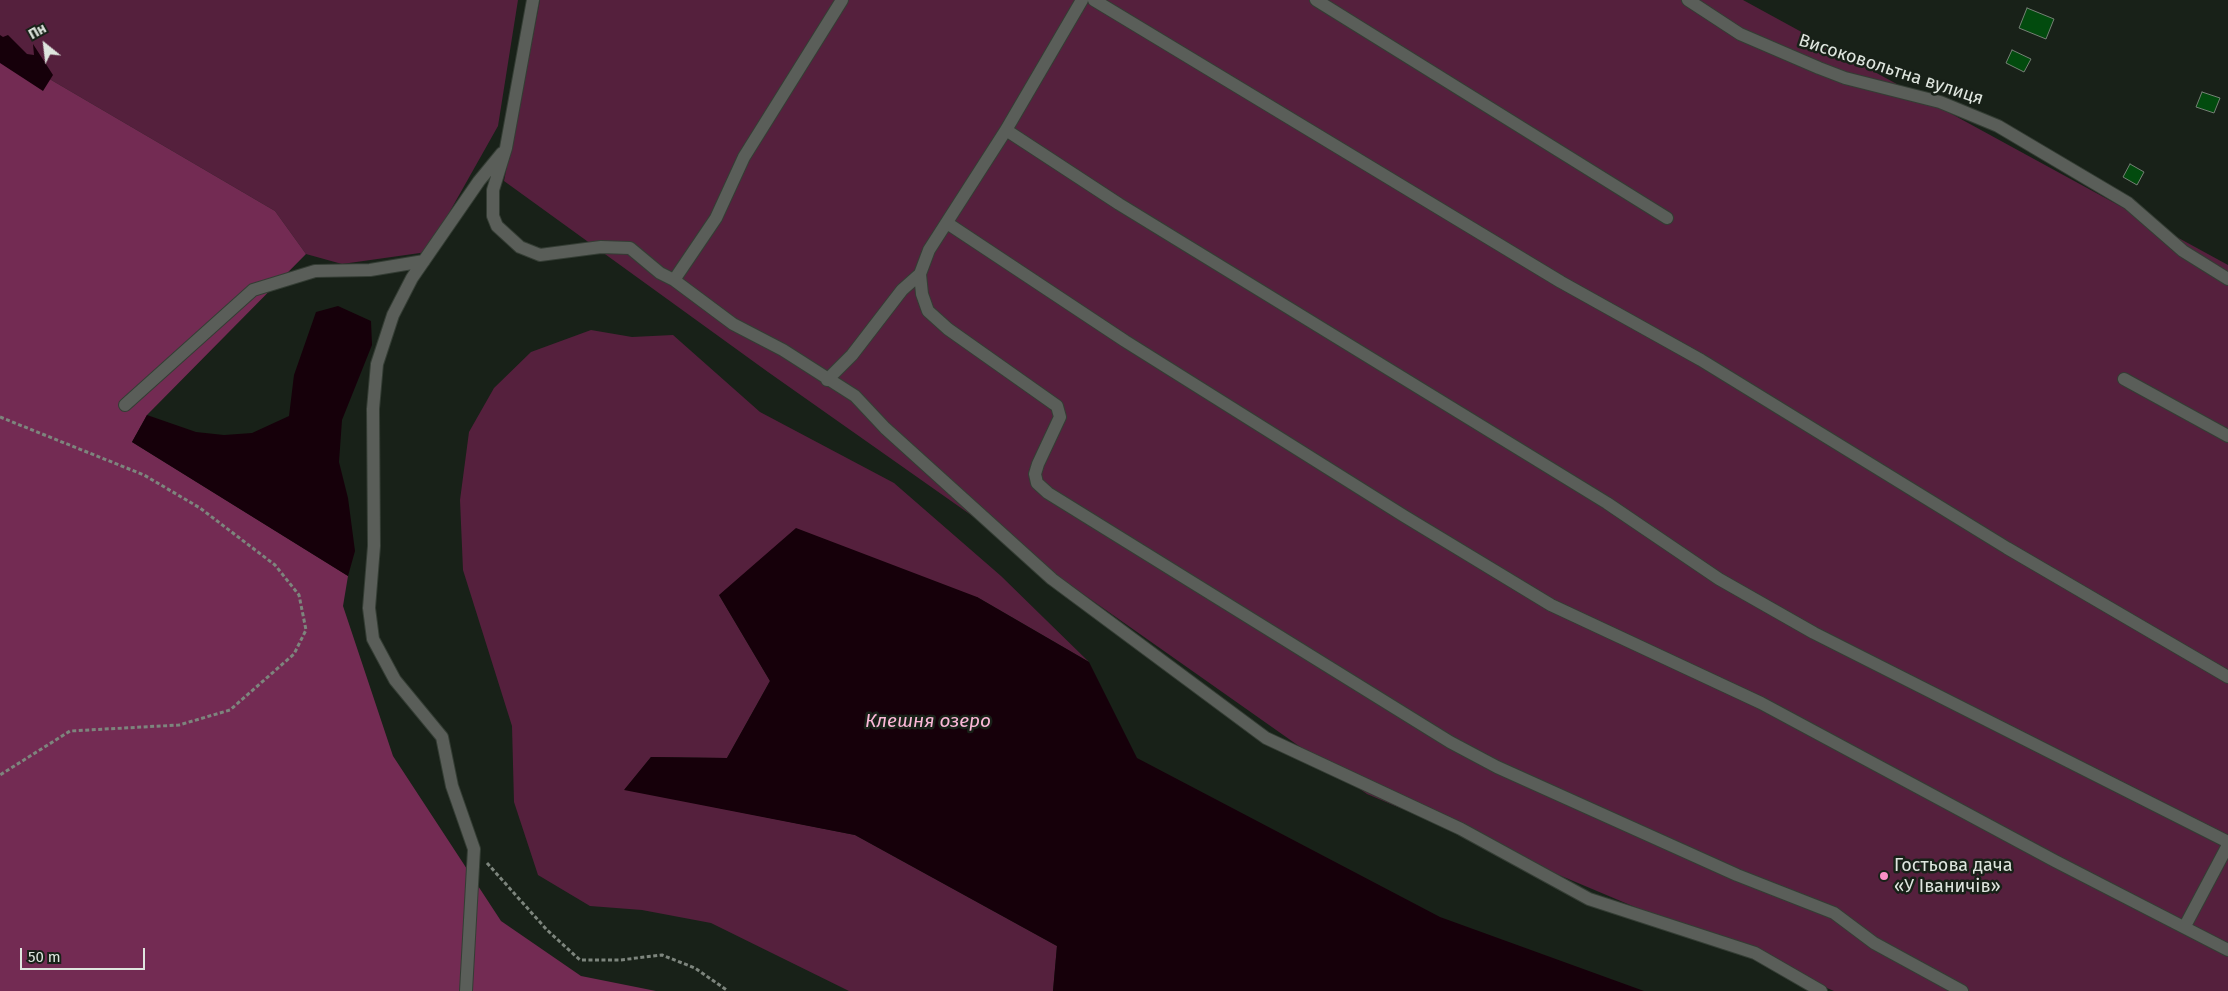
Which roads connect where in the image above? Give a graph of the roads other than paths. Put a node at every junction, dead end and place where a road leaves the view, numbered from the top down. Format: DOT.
graph roads {
  1 [pos="533,0"];
  2 [pos="842,0"];
  3 [pos="1082,0"];
  4 [pos="1094,0"];
  5 [pos="1316,0"];
  6 [pos="1688,0"];
  7 [pos="1006,130"];
  8 [pos="506,148"];
  9 [pos="1667,218"];
  10 [pos="947,223"];
  11 [pos="424,261"];
  12 [pos="920,274"];
  13 [pos="2228,279"];
  14 [pos="674,280"];
  15 [pos="2124,379"];
  16 [pos="826,380"];
  17 [pos="125,405"];
  18 [pos="2228,436"];
  19 [pos="2228,677"];
  20 [pos="2228,844"];
  21 [pos="2185,926"];
  22 [pos="2228,950"];
  23 [pos="466,991"];
  24 [pos="1821,991"];
  25 [pos="1962,991"];
  1 -- 8 [label="street"];
  2 -- 14 [label="street"];
  3 -- 7 [label="street"];
  4 -- 19 [label="street"];
  5 -- 9 [label="street"];
  6 -- 13 [label="street, Високовольтна вулиця"];
  7 -- 10 [label="street"];
  7 -- 20 [label="street"];
  8 -- 11 [label="street"];
  8 -- 14 [label="street"];
  10 -- 12 [label="street"];
  10 -- 21 [label="street"];
  11 -- 17 [label="street"];
  11 -- 23 [label="street"];
  12 -- 16 [label="street"];
  12 -- 25 [label="street"];
  14 -- 16 [label="street"];
  15 -- 18 [label="street"];
  16 -- 24 [label="street"];
  20 -- 21 [label="street"];
  21 -- 22 [label="street"];
}
